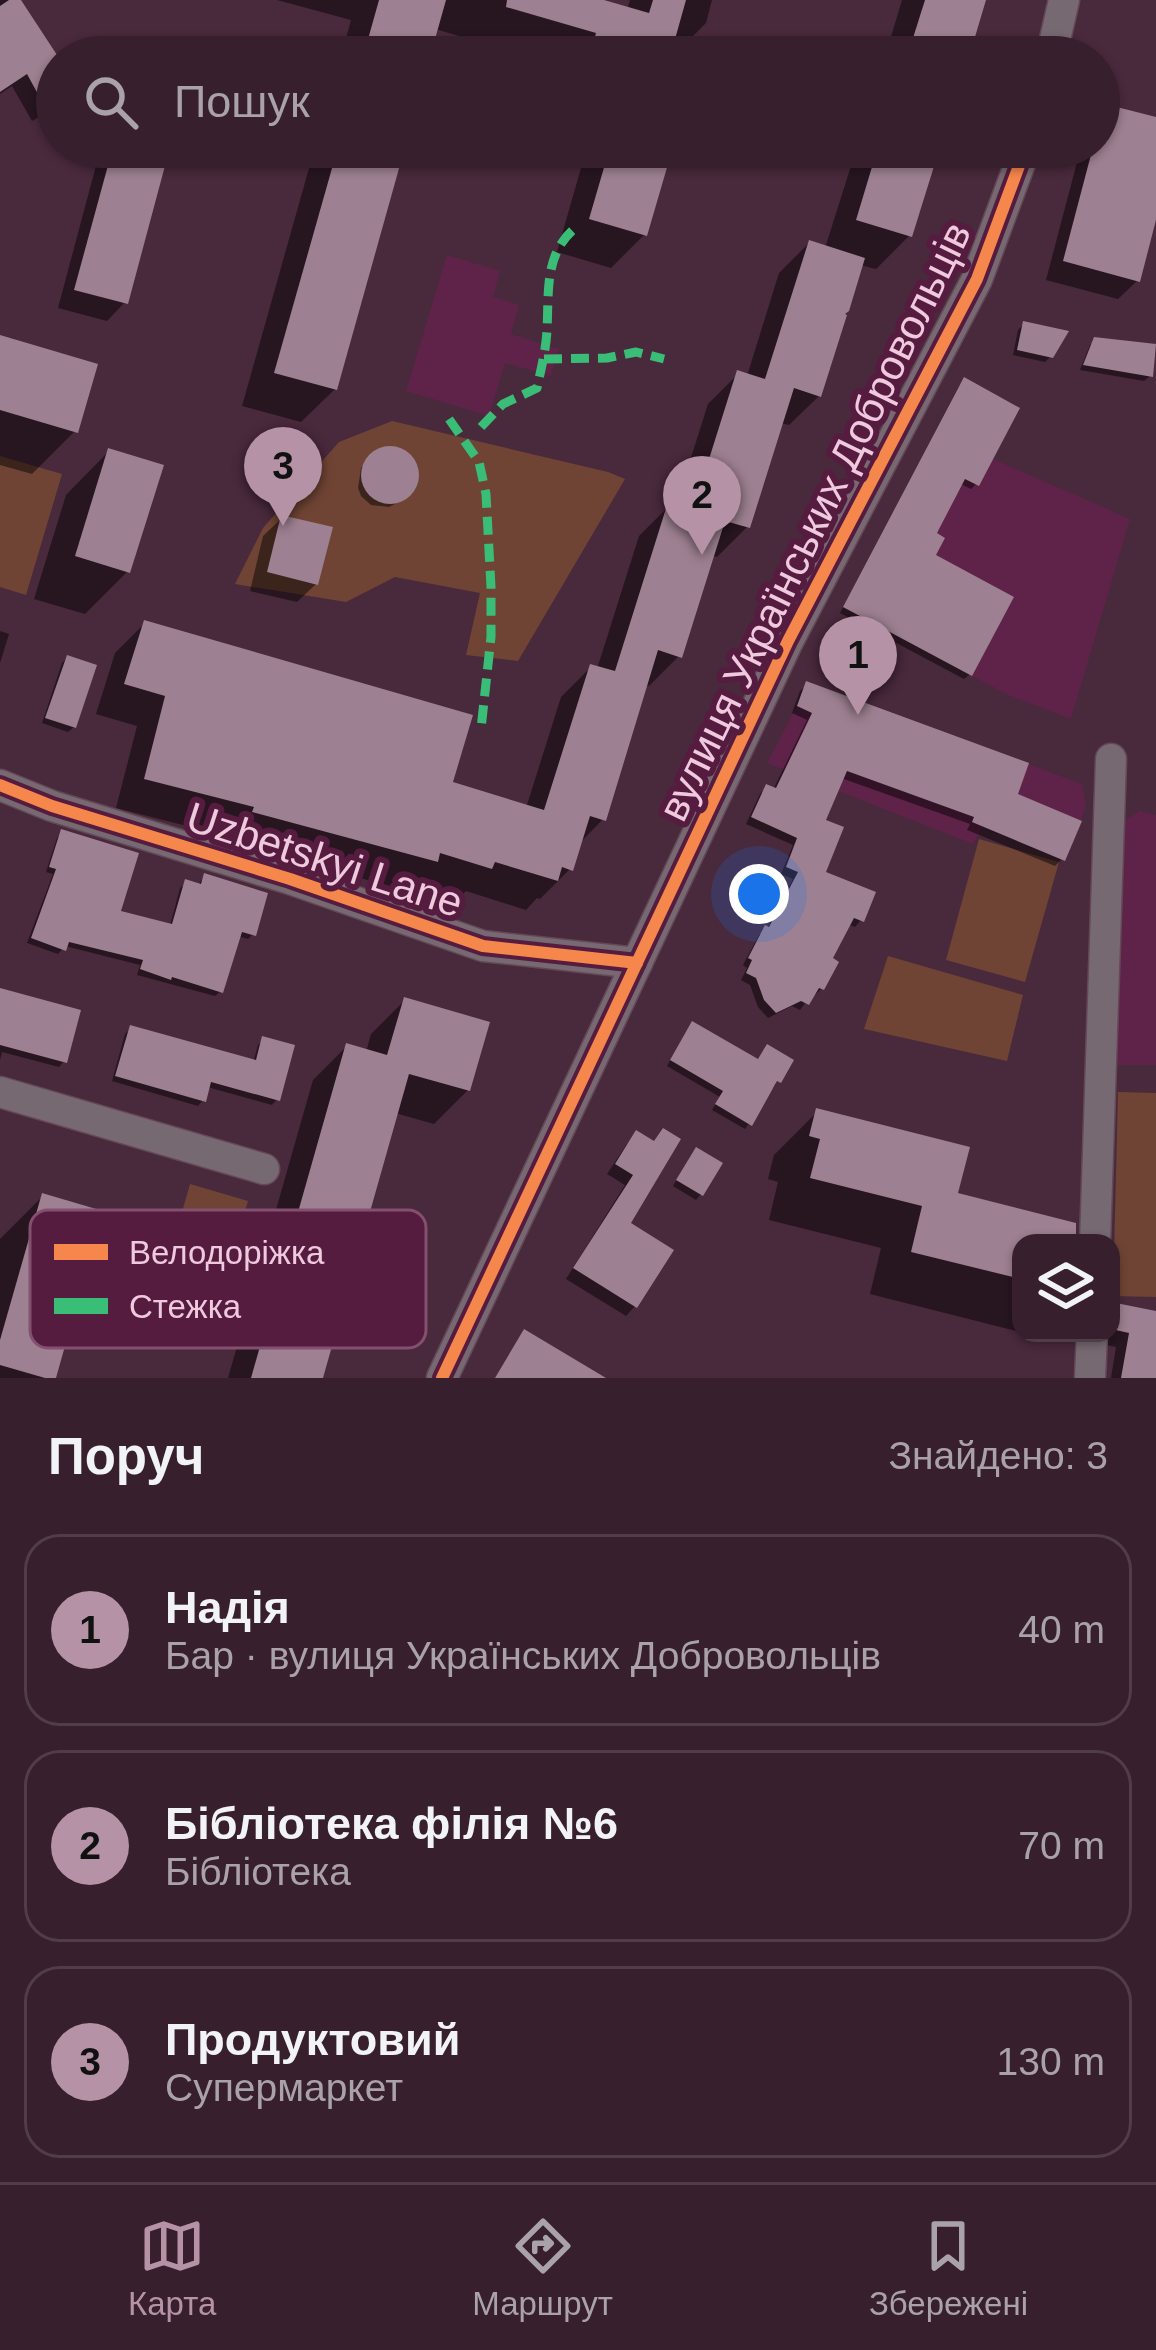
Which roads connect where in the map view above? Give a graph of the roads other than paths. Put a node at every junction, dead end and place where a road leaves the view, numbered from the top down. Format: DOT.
graph roads {
  1 [pos="1064,0"];
  2 [pos="1056,36"];
  3 [pos="1018,168"];
  4 [pos="1111,759"];
  5 [pos="0,785"];
  6 [pos="637,963"];
  7 [pos="0,1092"];
  8 [pos="264,1169"];
  9 [pos="1095,1234"];
  10 [pos="1092,1342"];
  11 [pos="442,1378"];
  12 [pos="1090,1378"];
  1 -- 2 [label="street"];
  3 -- 6 [label="street, вулиця Українських Добровольців"];
  4 -- 9 [label="street"];
  5 -- 6 [label="street, Uzbetskyi Lane"];
  6 -- 11 [label="street, вулиця Українських Добровольців"];
  7 -- 8 [label="street"];
  10 -- 12 [label="street"];
}
